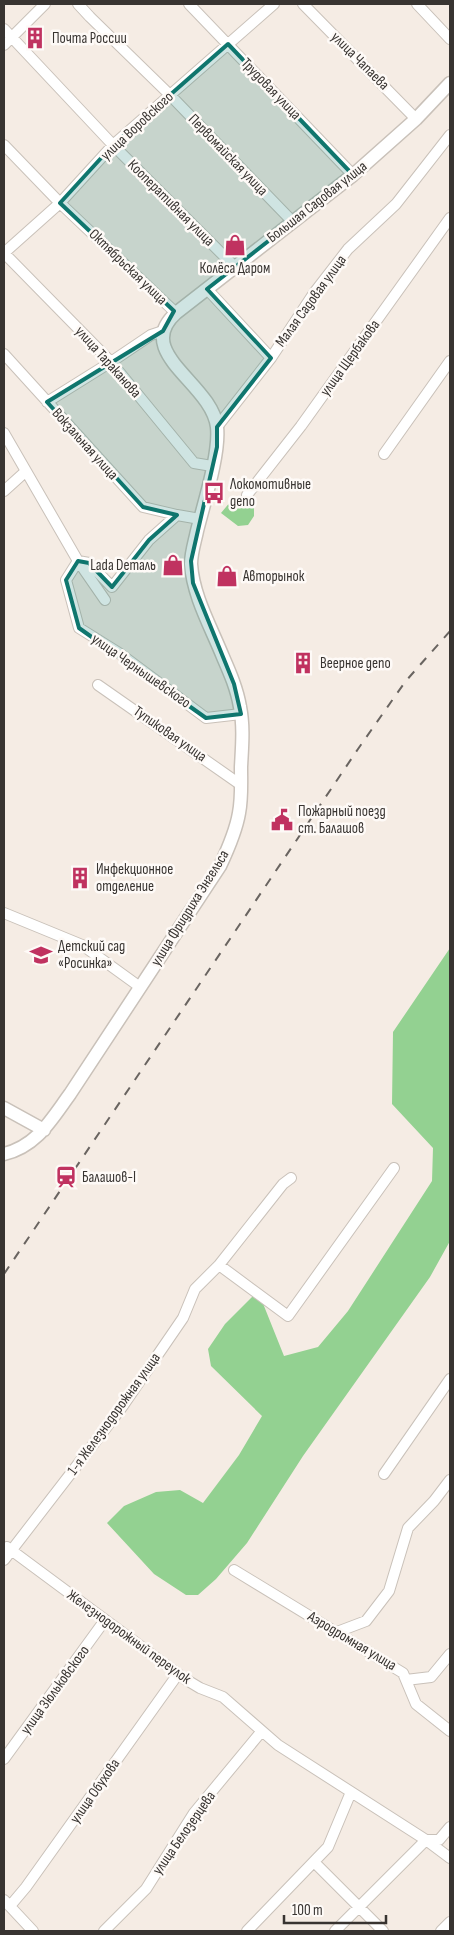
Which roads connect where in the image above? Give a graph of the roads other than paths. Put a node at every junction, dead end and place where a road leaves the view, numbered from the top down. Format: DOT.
graph roads {
  1 [pos="45,4"];
  2 [pos="78,4"];
  3 [pos="189,4"];
  4 [pos="274,4"];
  5 [pos="303,4"];
  6 [pos="417,4"];
  7 [pos="4,29"];
  8 [pos="12,38"];
  9 [pos="450,39"];
  10 [pos="228,44"];
  11 [pos="4,45"];
  12 [pos="450,83"];
  13 [pos="170,95"];
  14 [pos="416,119"];
  15 [pos="450,135"];
  16 [pos="4,145"];
  17 [pos="113,145"];
  18 [pos="353,175"];
  19 [pos="60,203"];
  20 [pos="450,218"];
  21 [pos="292,221"];
  22 [pos="4,253"];
  23 [pos="235,267"];
  24 [pos="207,289"];
  25 [pos="176,313"];
  26 [pos="163,331"];
  27 [pos="4,354"];
  28 [pos="271,358"];
  29 [pos="450,361"];
  30 [pos="111,362"];
  31 [pos="47,402"];
  32 [pos="217,427"];
  33 [pos="4,434"];
  34 [pos="384,454"];
  35 [pos="212,466"];
  36 [pos="25,472"];
  37 [pos="4,491"];
  38 [pos="247,495"];
  39 [pos="177,516"];
  40 [pos="200,519"];
  41 [pos="78,562"];
  42 [pos="105,600"];
  43 [pos="98,685"];
  44 [pos="241,714"];
  45 [pos="241,785"];
  46 [pos="4,913"];
  47 [pos="140,987"];
  48 [pos="4,1108"];
  49 [pos="44,1130"];
  50 [pos="4,1154"];
  51 [pos="394,1168"];
  52 [pos="291,1178"];
  53 [pos="219,1265"];
  54 [pos="450,1379"];
  55 [pos="384,1474"];
  56 [pos="450,1480"];
  57 [pos="10,1549"];
  58 [pos="4,1560"];
  59 [pos="234,1570"];
  60 [pos="105,1620"];
  61 [pos="337,1632"];
  62 [pos="450,1654"];
  63 [pos="178,1674"];
  64 [pos="406,1680"];
  65 [pos="450,1731"];
  66 [pos="261,1732"];
  67 [pos="4,1759"];
  68 [pos="351,1792"];
  69 [pos="450,1827"];
  70 [pos="426,1840"];
  71 [pos="450,1858"];
  72 [pos="314,1862"];
  73 [pos="7,1903"];
  74 [pos="359,1906"];
  75 [pos="450,1922"];
  76 [pos="33,1931"];
  77 [pos="104,1931"];
  78 [pos="247,1931"];
  79 [pos="335,1931"];
  80 [pos="383,1931"];
  81 [pos="441,1931"];
  1 -- 8 [label="street"];
  2 -- 13 [label="street, Первомайская улица"];
  3 -- 10 [label="street, Трудовая улица"];
  4 -- 10 [label="street, улица Воровского"];
  5 -- 14 [label="street, улица Чапаева"];
  6 -- 9 [label="street"];
  7 -- 8 [label="street, Кооперативная улица"];
  8 -- 11 [label="street"];
  8 -- 17 [label="street, Кооперативная улица"];
  10 -- 13 [label="street, улица Воровского"];
  10 -- 18 [label="street, Трудовая улица"];
  12 -- 14 [label="main road, Большая Садовая улица"];
  13 -- 17 [label="street, улица Воровского"];
  13 -- 21 [label="street, Первомайская улица"];
  14 -- 18 [label="main road, Большая Садовая улица"];
  15 -- 28 [label="street, Малая Садовая улица"];
  16 -- 19 [label="street, Октябрьская улица"];
  17 -- 19 [label="street, улица Воровского"];
  17 -- 23 [label="street, Кооперативная улица"];
  18 -- 21 [label="main road, Большая Садовая улица"];
  19 -- 22 [label="street, улица Воровского"];
  19 -- 25 [label="street, Октябрьская улица"];
  20 -- 38 [label="street, улица Щербакова"];
  21 -- 23 [label="main road, Большая Садовая улица"];
  22 -- 30 [label="street, улица Тараканова"];
  23 -- 24 [label="main road, Большая Садовая улица"];
  24 -- 25 [label="main road, Большая Садовая улица"];
  24 -- 28 [label="street"];
  25 -- 26 [label="main road, Октябрьская улица"];
  26 -- 30 [label="street"];
  26 -- 32 [label="main road"];
  27 -- 31 [label="street, Вокзальная улица"];
  28 -- 32 [label="street, Малая Садовая улица"];
  29 -- 34 [label="street"];
  30 -- 31 [label="street"];
  30 -- 35 [label="street, улица Тараканова"];
  31 -- 39 [label="street, Вокзальная улица"];
  32 -- 35 [label="main road, улица Фридриха Энгельса"];
  33 -- 36 [label="street"];
  35 -- 40 [label="main road, улица Фридриха Энгельса"];
  36 -- 37 [label="street"];
  36 -- 41 [label="street"];
  39 -- 40 [label="street, Вокзальная улица"];
  39 -- 41 [label="street"];
  40 -- 44 [label="main road, улица Фридриха Энгельса"];
  41 -- 42 [label="street"];
  41 -- 44 [label="street, улица Чернышевского"];
  43 -- 45 [label="street, Тупиковая улица"];
  44 -- 45 [label="main road, улица Фридриха Энгельса"];
  45 -- 47 [label="main road, улица Фридриха Энгельса"];
  46 -- 47 [label="street"];
  47 -- 49 [label="main road, улица Фридриха Энгельса"];
  48 -- 49 [label="main road"];
  49 -- 50 [label="main road, улица Фридриха Энгельса"];
  51 -- 53 [label="street"];
  52 -- 53 [label="street, 1-я Железнодорожная улица"];
  53 -- 57 [label="street, 1-я Железнодорожная улица"];
  54 -- 55 [label="street"];
  56 -- 61 [label="street"];
  57 -- 58 [label="street, 1-я Железнодорожная улица"];
  57 -- 60 [label="street, Железнодорожный переулок"];
  59 -- 61 [label="street, Аэродромная улица"];
  60 -- 63 [label="street, Железнодорожный переулок"];
  60 -- 67 [label="street, улица Зюльковского"];
  61 -- 64 [label="street, Аэродромная улица"];
  62 -- 64 [label="street"];
  63 -- 66 [label="street, Железнодорожный переулок"];
  63 -- 73 [label="street, улица Обухова"];
  64 -- 65 [label="street, Аэродромная улица"];
  66 -- 68 [label="street, Железнодорожный переулок"];
  66 -- 77 [label="street, улица Белозерцева"];
  68 -- 70 [label="street, Железнодорожный переулок"];
  68 -- 72 [label="street"];
  69 -- 70 [label="street"];
  70 -- 71 [label="street, Железнодорожный переулок"];
  70 -- 74 [label="street"];
  72 -- 74 [label="street"];
  72 -- 78 [label="street"];
  73 -- 76 [label="street"];
  74 -- 79 [label="street"];
  74 -- 80 [label="street"];
  75 -- 81 [label="street"];
}
